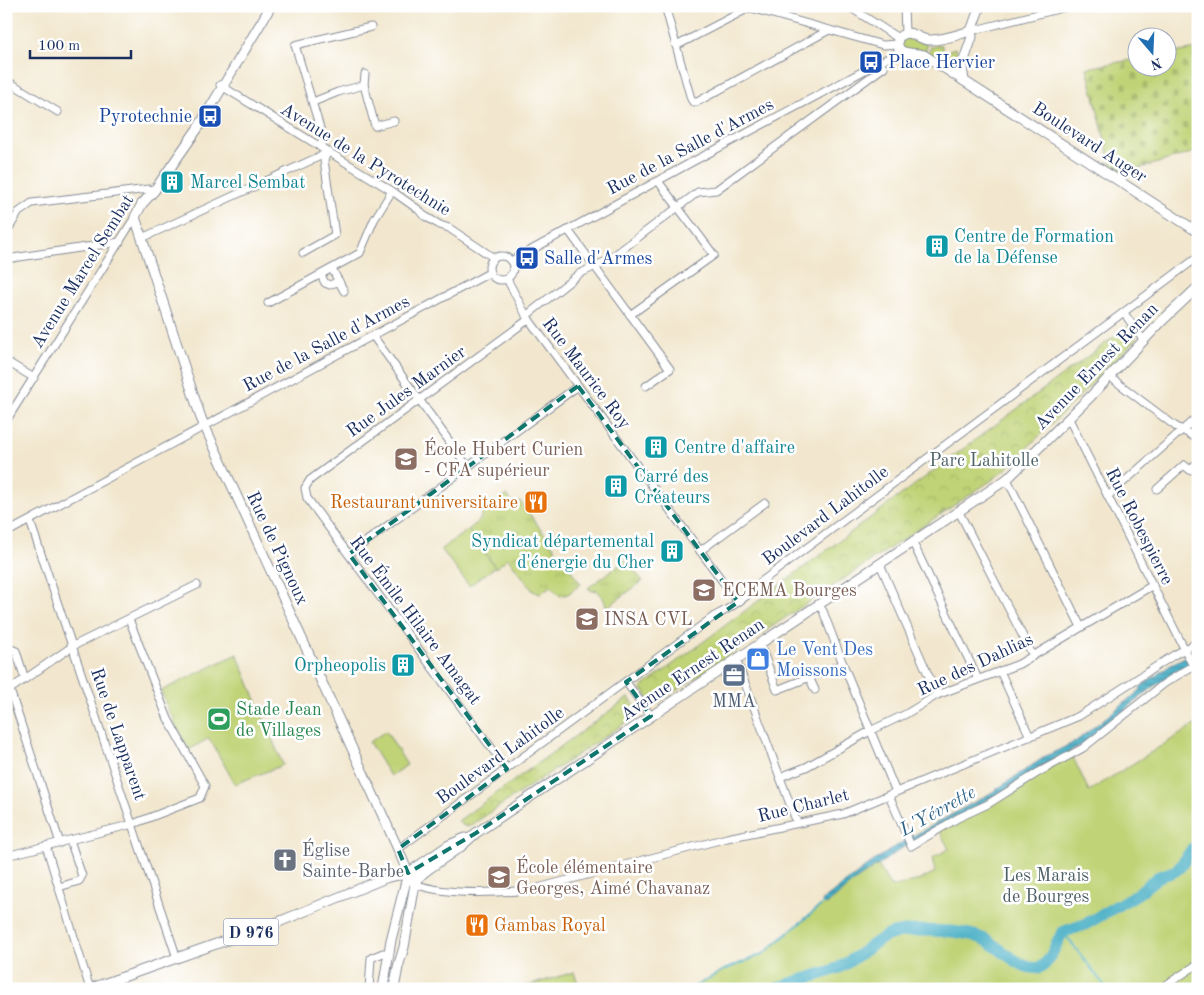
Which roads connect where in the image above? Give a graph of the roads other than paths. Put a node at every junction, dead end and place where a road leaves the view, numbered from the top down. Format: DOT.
graph roads {
  1 [pos="265,6"];
  2 [pos="271,6"];
  3 [pos="665,6"];
  4 [pos="848,6"];
  5 [pos="904,6"];
  6 [pos="980,6"];
  7 [pos="1070,6"];
  8 [pos="746,7"];
  9 [pos="371,27"];
  10 [pos="829,30"];
  11 [pos="971,31"];
  12 [pos="956,35"];
  13 [pos="900,38"];
  14 [pos="676,46"];
  15 [pos="966,55"];
  16 [pos="884,67"];
  17 [pos="942,67"];
  18 [pos="365,74"];
  19 [pos="6,80"];
  20 [pos="964,81"];
  21 [pos="364,85"];
  22 [pos="221,86"];
  23 [pos="313,102"];
  24 [pos="58,112"];
  25 [pos="394,121"];
  26 [pos="324,151"];
  27 [pos="658,180"];
  28 [pos="152,190"];
  29 [pos="392,191"];
  30 [pos="678,207"];
  31 [pos="135,217"];
  32 [pos="568,230"];
  33 [pos="1198,232"];
  34 [pos="6,233"];
  35 [pos="142,238"];
  36 [pos="120,242"];
  37 [pos="303,253"];
  38 [pos="494,258"];
  39 [pos="1196,258"];
  40 [pos="6,259"];
  41 [pos="511,262"];
  42 [pos="594,266"];
  43 [pos="332,269"];
  44 [pos="490,273"];
  45 [pos="320,275"];
  46 [pos="507,279"];
  47 [pos="339,281"];
  48 [pos="1196,287"];
  49 [pos="344,291"];
  50 [pos="268,303"];
  51 [pos="1124,313"];
  52 [pos="630,315"];
  53 [pos="527,317"];
  54 [pos="373,336"];
  55 [pos="1144,341"];
  56 [pos="6,361"];
  57 [pos="1110,377"];
  58 [pos="34,378"];
  59 [pos="578,386"];
  60 [pos="646,386"];
  61 [pos="419,400"];
  62 [pos="1198,416"];
  63 [pos="1069,418"];
  64 [pos="6,421"];
  65 [pos="204,426"];
  66 [pos="1182,430"];
  67 [pos="1198,439"];
  68 [pos="1198,462"];
  69 [pos="468,467"];
  70 [pos="1007,479"];
  71 [pos="305,488"];
  72 [pos="1157,489"];
  73 [pos="1108,496"];
  74 [pos="765,503"];
  75 [pos="960,512"];
  76 [pos="30,521"];
  77 [pos="6,533"];
  78 [pos="913,543"];
  79 [pos="700,551"];
  80 [pos="349,554"];
  81 [pos="880,564"];
  82 [pos="197,585"];
  83 [pos="1153,585"];
  84 [pos="738,602"];
  85 [pos="818,604"];
  86 [pos="129,619"];
  87 [pos="1081,627"];
  88 [pos="1198,642"];
  89 [pos="760,644"];
  90 [pos="73,646"];
  91 [pos="6,647"];
  92 [pos="1186,651"];
  93 [pos="1034,656"];
  94 [pos="736,659"];
  95 [pos="843,664"];
  96 [pos="1194,664"];
  97 [pos="1000,671"];
  98 [pos="809,677"];
  99 [pos="25,679"];
  100 [pos="978,679"];
  101 [pos="626,682"];
  102 [pos="815,690"];
  103 [pos="8,691"];
  104 [pos="937,695"];
  105 [pos="651,716"];
  106 [pos="870,731"];
  107 [pos="1030,737"];
  108 [pos="507,768"];
  109 [pos="780,777"];
  110 [pos="893,793"];
  111 [pos="797,823"];
  112 [pos="133,824"];
  113 [pos="476,833"];
  114 [pos="70,840"];
  115 [pos="60,843"];
  116 [pos="46,846"];
  117 [pos="398,849"];
  118 [pos="6,856"];
  119 [pos="408,873"];
  120 [pos="420,875"];
  121 [pos="415,884"];
  122 [pos="59,887"];
  123 [pos="388,954"];
  124 [pos="177,958"];
  125 [pos="1198,964"];
  126 [pos="398,966"];
  127 [pos="90,989"];
  128 [pos="368,989"];
  129 [pos="383,989"];
  130 [pos="394,989"];
  131 [pos="1160,989"];
  1 -- 22 [label="main road"];
  2 -- 22 [label="main road"];
  3 -- 14 [label="street"];
  4 -- 13 [label="street"];
  5 -- 13 [label="street"];
  6 -- 11 [label="main road"];
  7 -- 11 [label="street"];
  8 -- 10 [label="street"];
  8 -- 14 [label="street"];
  9 -- 23 [label="street"];
  10 -- 13 [label="street"];
  10 -- 14 [label="street"];
  11 -- 12 [label="main road"];
  11 -- 15 [label="main road"];
  12 -- 13 [label="main road"];
  12 -- 15 [label="main road"];
  13 -- 17 [label="main road, Boulevard Auger"];
  13 -- 27 [label="street, Rue de la Salle d'Armes"];
  15 -- 17 [label="main road"];
  15 -- 20 [label="main road"];
  16 -- 30 [label="street, Rue Jules Marnier"];
  17 -- 20 [label="main road, Boulevard Auger"];
  18 -- 21 [label="street"];
  19 -- 24 [label="street"];
  20 -- 33 [label="main road, Boulevard Auger"];
  21 -- 23 [label="street"];
  21 -- 25 [label="street"];
  22 -- 26 [label="street, Avenue de la Pyrotechnie"];
  22 -- 28 [label="main road, Avenue Marcel Sembat"];
  23 -- 26 [label="street"];
  26 -- 29 [label="street, Avenue de la Pyrotechnie"];
  26 -- 35 [label="street"];
  26 -- 37 [label="street"];
  27 -- 30 [label="street"];
  27 -- 32 [label="street, Rue de la Salle d'Armes"];
  28 -- 31 [label="main road, Avenue Marcel Sembat"];
  28 -- 34 [label="street"];
  29 -- 38 [label="street, Avenue de la Pyrotechnie"];
  29 -- 43 [label="street"];
  30 -- 42 [label="street, Rue Jules Marnier"];
  30 -- 52 [label="street"];
  31 -- 35 [label="main road, Rue de Pignoux"];
  31 -- 36 [label="street, Avenue Marcel Sembat"];
  32 -- 41 [label="street, Rue de la Salle d'Armes"];
  32 -- 42 [label="street"];
  35 -- 65 [label="main road, Rue de Pignoux"];
  36 -- 40 [label="street"];
  36 -- 58 [label="street, Avenue Marcel Sembat"];
  38 -- 41 [label="street"];
  38 -- 44 [label="street"];
  39 -- 51 [label="street, Boulevard Lahitolle"];
  41 -- 46 [label="street"];
  42 -- 52 [label="street"];
  42 -- 53 [label="street, Rue Jules Marnier"];
  43 -- 45 [label="street"];
  43 -- 47 [label="street"];
  44 -- 46 [label="street"];
  44 -- 54 [label="street, Rue de la Salle d'Armes"];
  45 -- 47 [label="street"];
  45 -- 50 [label="street"];
  46 -- 53 [label="street, Rue Maurice Roy"];
  47 -- 49 [label="street"];
  48 -- 55 [label="main road, Avenue Ernest Renan"];
  51 -- 55 [label="street"];
  51 -- 84 [label="street, Boulevard Lahitolle"];
  52 -- 60 [label="street"];
  53 -- 59 [label="street, Rue Maurice Roy"];
  53 -- 61 [label="street, Rue Jules Marnier"];
  54 -- 61 [label="street"];
  54 -- 65 [label="street, Rue de la Salle d'Armes"];
  55 -- 57 [label="main road, Avenue Ernest Renan"];
  56 -- 58 [label="street"];
  57 -- 63 [label="main road, Avenue Ernest Renan"];
  57 -- 66 [label="street"];
  58 -- 64 [label="street, Avenue Marcel Sembat"];
  59 -- 69 [label="street"];
  59 -- 79 [label="street, Rue Maurice Roy"];
  61 -- 69 [label="street"];
  61 -- 71 [label="street, Rue Jules Marnier"];
  62 -- 66 [label="street"];
  63 -- 70 [label="main road, Avenue Ernest Renan"];
  63 -- 73 [label="street, Rue Robespierre"];
  65 -- 76 [label="street, Rue de la Salle d'Armes"];
  65 -- 117 [label="main road, Rue de Pignoux"];
  66 -- 67 [label="street"];
  66 -- 73 [label="street"];
  68 -- 72 [label="street"];
  69 -- 80 [label="street"];
  70 -- 75 [label="main road, Avenue Ernest Renan"];
  70 -- 87 [label="street"];
  71 -- 80 [label="street, Rue Émile Hilaire Amagat"];
  73 -- 83 [label="street, Rue Robespierre"];
  74 -- 79 [label="street"];
  75 -- 78 [label="main road, Avenue Ernest Renan"];
  75 -- 93 [label="street"];
  76 -- 77 [label="street, Rue de la Salle d'Armes"];
  76 -- 90 [label="street, Rue de Lapparent"];
  78 -- 81 [label="main road, Avenue Ernest Renan"];
  78 -- 100 [label="street"];
  79 -- 84 [label="street, Rue Maurice Roy"];
  80 -- 108 [label="street, Rue Émile Hilaire Amagat"];
  81 -- 85 [label="main road, Avenue Ernest Renan"];
  81 -- 104 [label="street"];
  82 -- 86 [label="street"];
  83 -- 87 [label="street, Rue des Dahlias"];
  83 -- 92 [label="street, Rue Robespierre"];
  84 -- 101 [label="street, Boulevard Lahitolle"];
  85 -- 89 [label="main road, Avenue Ernest Renan"];
  85 -- 95 [label="street"];
  86 -- 90 [label="street"];
  86 -- 112 [label="street"];
  87 -- 93 [label="street, Rue des Dahlias"];
  88 -- 92 [label="street, Rue Charlet"];
  89 -- 94 [label="main road, Avenue Ernest Renan"];
  89 -- 98 [label="street"];
  90 -- 99 [label="street"];
  90 -- 112 [label="street, Rue de Lapparent"];
  91 -- 99 [label="street"];
  92 -- 96 [label="street, Rue Robespierre"];
  92 -- 107 [label="street, Rue Charlet"];
  93 -- 97 [label="street, Rue des Dahlias"];
  94 -- 105 [label="main road, Avenue Ernest Renan"];
  94 -- 109 [label="street"];
  95 -- 98 [label="street"];
  95 -- 106 [label="street"];
  96 -- 110 [label="street"];
  97 -- 100 [label="street, Rue des Dahlias"];
  97 -- 107 [label="street"];
  98 -- 102 [label="street"];
  99 -- 103 [label="street"];
  100 -- 104 [label="street, Rue des Dahlias"];
  101 -- 105 [label="street"];
  101 -- 108 [label="street, Boulevard Lahitolle"];
  103 -- 115 [label="street"];
  104 -- 106 [label="street, Rue des Dahlias"];
  105 -- 113 [label="main road, Avenue Ernest Renan"];
  106 -- 109 [label="street, Rue des Dahlias"];
  106 -- 110 [label="street"];
  107 -- 110 [label="street, Rue Charlet"];
  108 -- 117 [label="street, Boulevard Lahitolle"];
  109 -- 111 [label="street"];
  110 -- 111 [label="street, Rue Charlet"];
  111 -- 121 [label="street, Rue Charlet"];
  112 -- 114 [label="street"];
  112 -- 124 [label="street, Rue de Lapparent"];
  113 -- 119 [label="main road, Avenue Ernest Renan"];
  113 -- 120 [label="main road, Avenue Ernest Renan"];
  114 -- 115 [label="street"];
  114 -- 122 [label="street"];
  115 -- 116 [label="street"];
  116 -- 118 [label="street"];
  116 -- 122 [label="street"];
  117 -- 119 [label="main road, Rue de Pignoux"];
  119 -- 120 [label="main road"];
  119 -- 121 [label="main road, Rue de Pignoux"];
  119 -- 123 [label="main road"];
  119 -- 124 [label="main road, D 976"];
  119 -- 126 [label="main road"];
  120 -- 121 [label="main road, Avenue Ernest Renan"];
  121 -- 126 [label="main road, Avenue Ernest Renan"];
  122 -- 127 [label="street"];
  123 -- 128 [label="street"];
  123 -- 129 [label="main road"];
  124 -- 127 [label="main road, D 976"];
  125 -- 131 [label="street"];
  126 -- 130 [label="main road"];
}
